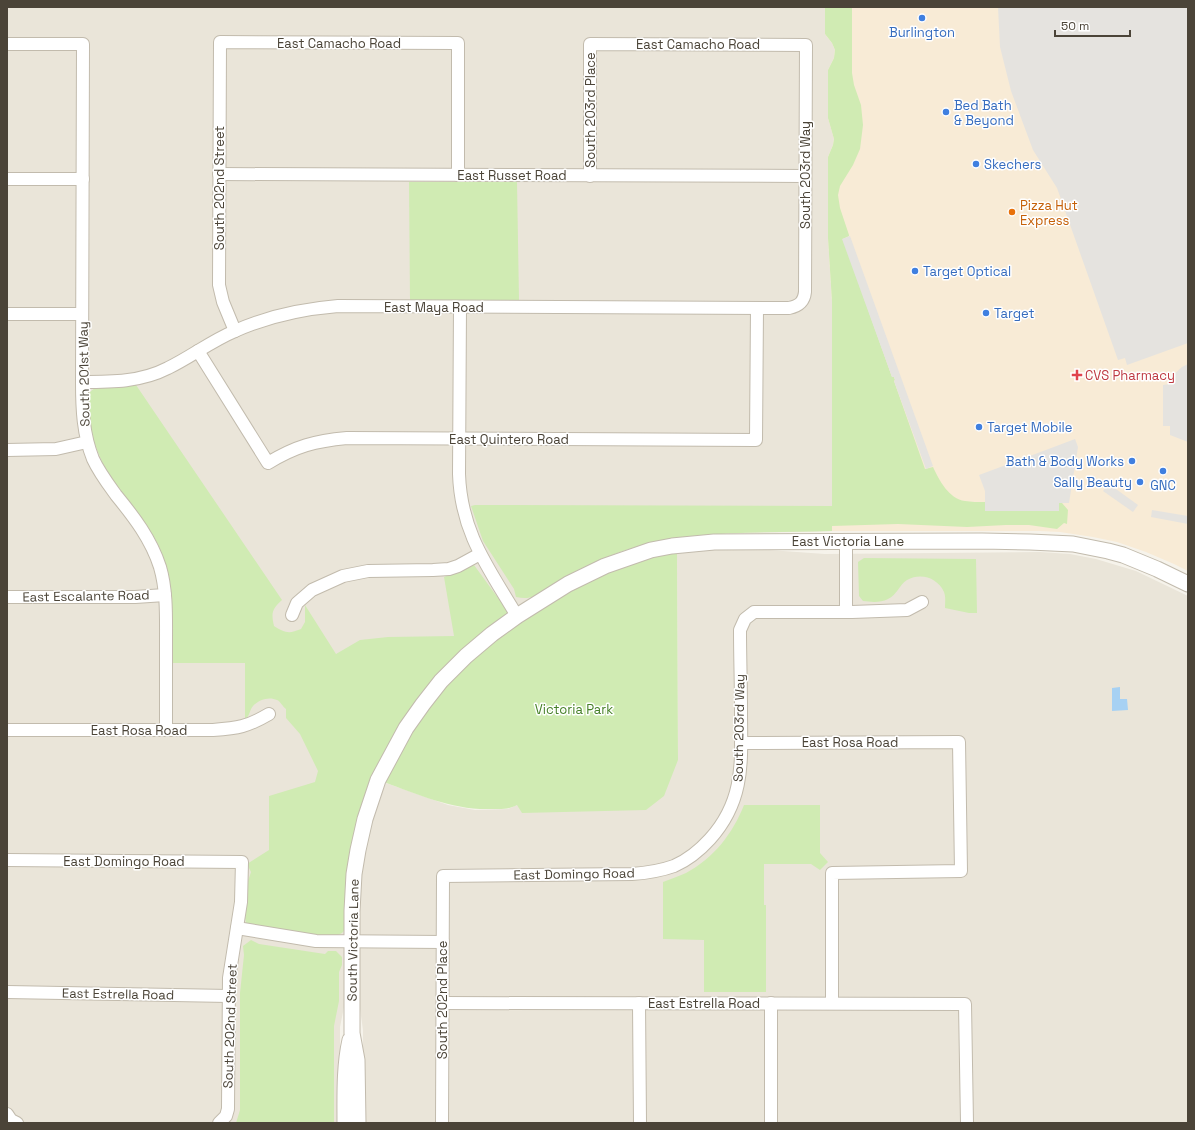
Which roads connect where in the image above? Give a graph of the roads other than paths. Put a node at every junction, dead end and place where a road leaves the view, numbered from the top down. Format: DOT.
graph roads {
  1 [pos="220,42"];
  2 [pos="7,44"];
  3 [pos="590,44"];
  4 [pos="806,45"];
  5 [pos="219,174"];
  6 [pos="458,175"];
  7 [pos="590,176"];
  8 [pos="806,176"];
  9 [pos="7,179"];
  10 [pos="83,179"];
  11 [pos="801,303"];
  12 [pos="460,307"];
  13 [pos="757,308"];
  14 [pos="7,314"];
  15 [pos="82,314"];
  16 [pos="235,331"];
  17 [pos="198,351"];
  18 [pos="82,382"];
  19 [pos="459,439"];
  20 [pos="87,442"];
  21 [pos="7,450"];
  22 [pos="846,541"];
  23 [pos="480,554"];
  24 [pos="1188,584"];
  25 [pos="165,595"];
  26 [pos="7,597"];
  27 [pos="922,602"];
  28 [pos="846,612"];
  29 [pos="292,615"];
  30 [pos="517,616"];
  31 [pos="269,714"];
  32 [pos="7,730"];
  33 [pos="166,730"];
  34 [pos="741,743"];
  35 [pos="699,851"];
  36 [pos="7,860"];
  37 [pos="242,862"];
  38 [pos="443,876"];
  39 [pos="237,928"];
  40 [pos="352,942"];
  41 [pos="442,942"];
  42 [pos="7,992"];
  43 [pos="229,996"];
  44 [pos="443,1003"];
  45 [pos="639,1003"];
  46 [pos="771,1003"];
  47 [pos="832,1003"];
  48 [pos="352,1033"];
  49 [pos="222,1121"];
  50 [pos="346,1123"];
  51 [pos="358,1123"];
  52 [pos="442,1123"];
  53 [pos="640,1123"];
  54 [pos="771,1123"];
  55 [pos="967,1123"];
  1 -- 5 [label="street, South 202nd Street"];
  1 -- 6 [label="street, East Camacho Road"];
  2 -- 10 [label="street, South 201st Way"];
  3 -- 4 [label="street, East Camacho Road"];
  3 -- 7 [label="street, South 203rd Place"];
  4 -- 8 [label="street, South 203rd Way"];
  5 -- 6 [label="street, East Russet Road"];
  5 -- 16 [label="street, South 202nd Street"];
  6 -- 7 [label="street, East Russet Road"];
  7 -- 8 [label="street, East Russet Road"];
  8 -- 11 [label="street, South 203rd Way"];
  9 -- 10 [label="street"];
  10 -- 15 [label="street, South 201st Way"];
  11 -- 13 [label="street, East Maya Road"];
  12 -- 13 [label="street, East Maya Road"];
  12 -- 16 [label="street, East Maya Road"];
  12 -- 19 [label="street"];
  13 -- 19 [label="street, East Quintero Road"];
  14 -- 15 [label="street"];
  15 -- 18 [label="street, South 201st Way"];
  16 -- 17 [label="street, East Maya Road"];
  17 -- 18 [label="street, East Maya Road"];
  17 -- 19 [label="street, East Quintero Road"];
  18 -- 20 [label="street, South 201st Way"];
  19 -- 23 [label="street"];
  20 -- 21 [label="street"];
  20 -- 25 [label="street, South 201st Way"];
  22 -- 24 [label="street, East Victoria Lane"];
  22 -- 28 [label="street"];
  22 -- 30 [label="street, East Victoria Lane"];
  23 -- 29 [label="street"];
  23 -- 30 [label="street"];
  25 -- 26 [label="street, East Escalante Road"];
  25 -- 33 [label="street, South 201st Way"];
  27 -- 28 [label="street"];
  28 -- 34 [label="street, South 203rd Way"];
  30 -- 40 [label="street, South Victoria Lane"];
  31 -- 33 [label="street, East Rosa Road"];
  32 -- 33 [label="street, East Rosa Road"];
  34 -- 35 [label="street, South 203rd Way"];
  34 -- 47 [label="street, East Rosa Road"];
  35 -- 38 [label="street, East Domingo Road"];
  36 -- 37 [label="street, East Domingo Road"];
  37 -- 39 [label="street, South 202nd Street"];
  38 -- 41 [label="street, South 202nd Place"];
  39 -- 40 [label="street"];
  39 -- 43 [label="street, South 202nd Street"];
  40 -- 41 [label="street"];
  40 -- 48 [label="street, South Victoria Lane"];
  41 -- 44 [label="street, South 202nd Place"];
  42 -- 43 [label="street, East Estrella Road"];
  43 -- 49 [label="street, South 202nd Street"];
  44 -- 45 [label="street, East Estrella Road"];
  44 -- 52 [label="street, South 202nd Place"];
  45 -- 46 [label="street, East Estrella Road"];
  45 -- 53 [label="street"];
  46 -- 47 [label="street, East Estrella Road"];
  46 -- 54 [label="street"];
  47 -- 55 [label="street, East Estrella Road"];
  48 -- 50 [label="street, South Victoria Lane"];
  48 -- 51 [label="street, South Victoria Lane"];
}
